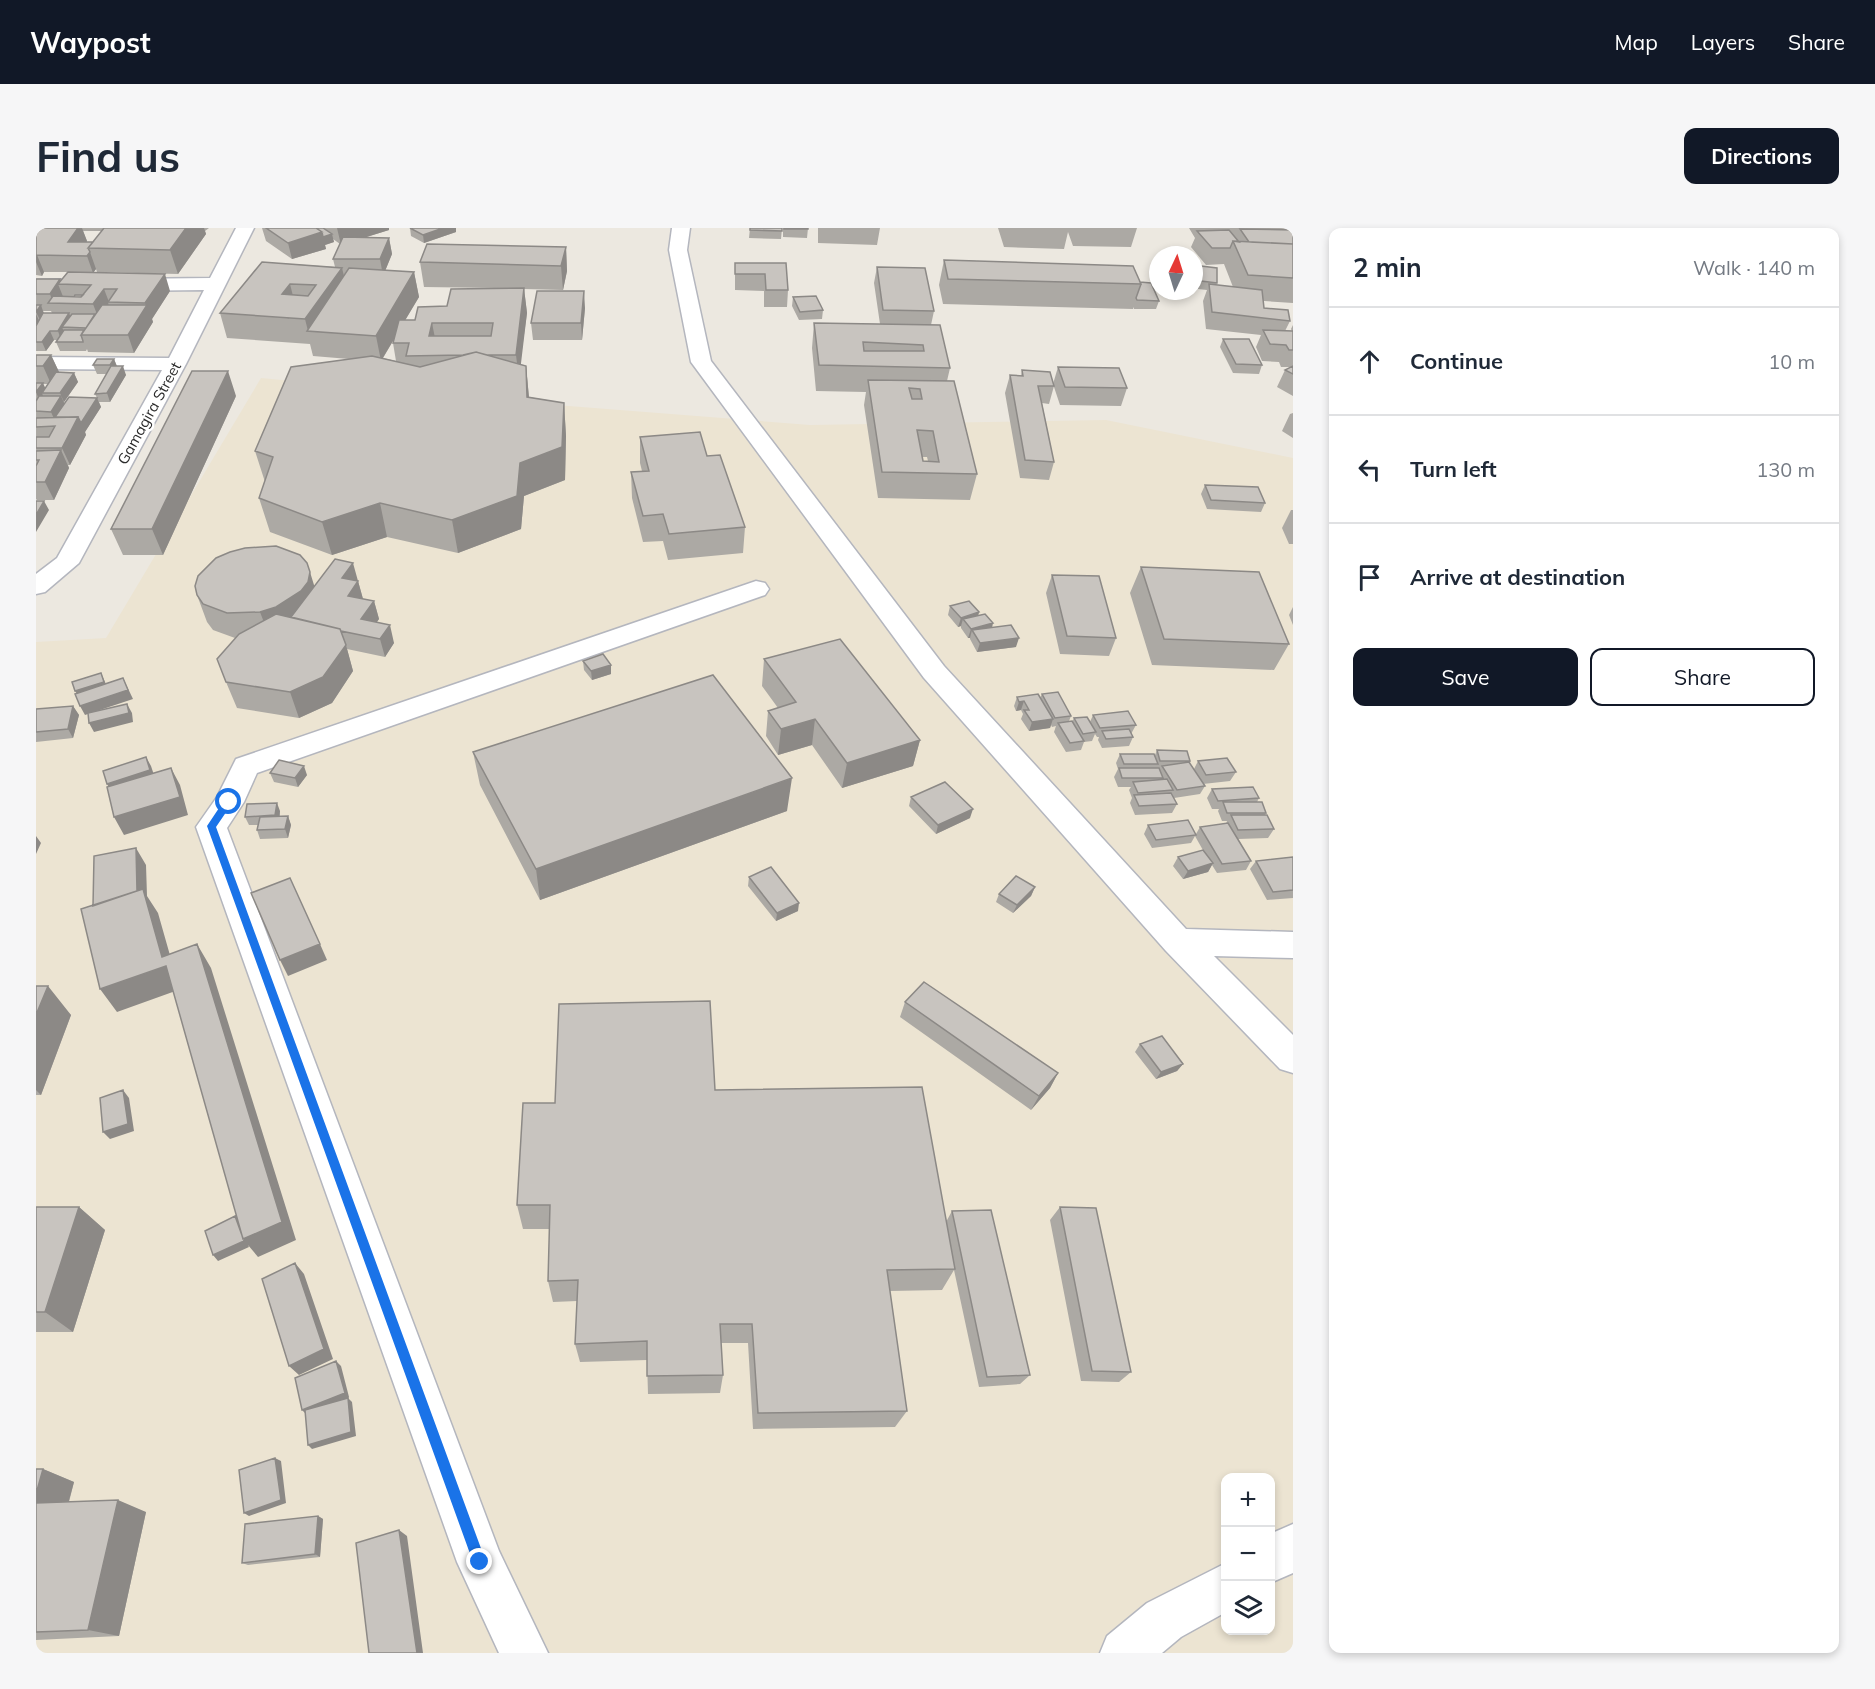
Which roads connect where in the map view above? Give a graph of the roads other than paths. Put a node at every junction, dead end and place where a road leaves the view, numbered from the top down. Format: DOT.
graph roads {
  1 [pos="245,228"];
  2 [pos="681,228"];
  3 [pos="216,284"];
  4 [pos="36,286"];
  5 [pos="36,363"];
  6 [pos="176,364"];
  7 [pos="36,586"];
  8 [pos="756,589"];
  9 [pos="1178,942"];
  10 [pos="1293,945"];
  11 [pos="1293,1058"];
  12 [pos="1293,1547"];
  13 [pos="1275,1557"];
  14 [pos="1221,1589"];
  15 [pos="524,1653"];
  16 [pos="1124,1653"];
  1 -- 3 [label="street, Gamagira Street"];
  2 -- 9 [label="street"];
  3 -- 4 [label="street"];
  3 -- 6 [label="street, Gamagira Street"];
  5 -- 6 [label="street"];
  6 -- 7 [label="street, Gamagira Street"];
  8 -- 15 [label="street"];
  9 -- 10 [label="street"];
  9 -- 11 [label="street"];
  12 -- 13 [label="street"];
  14 -- 16 [label="street"];
}
